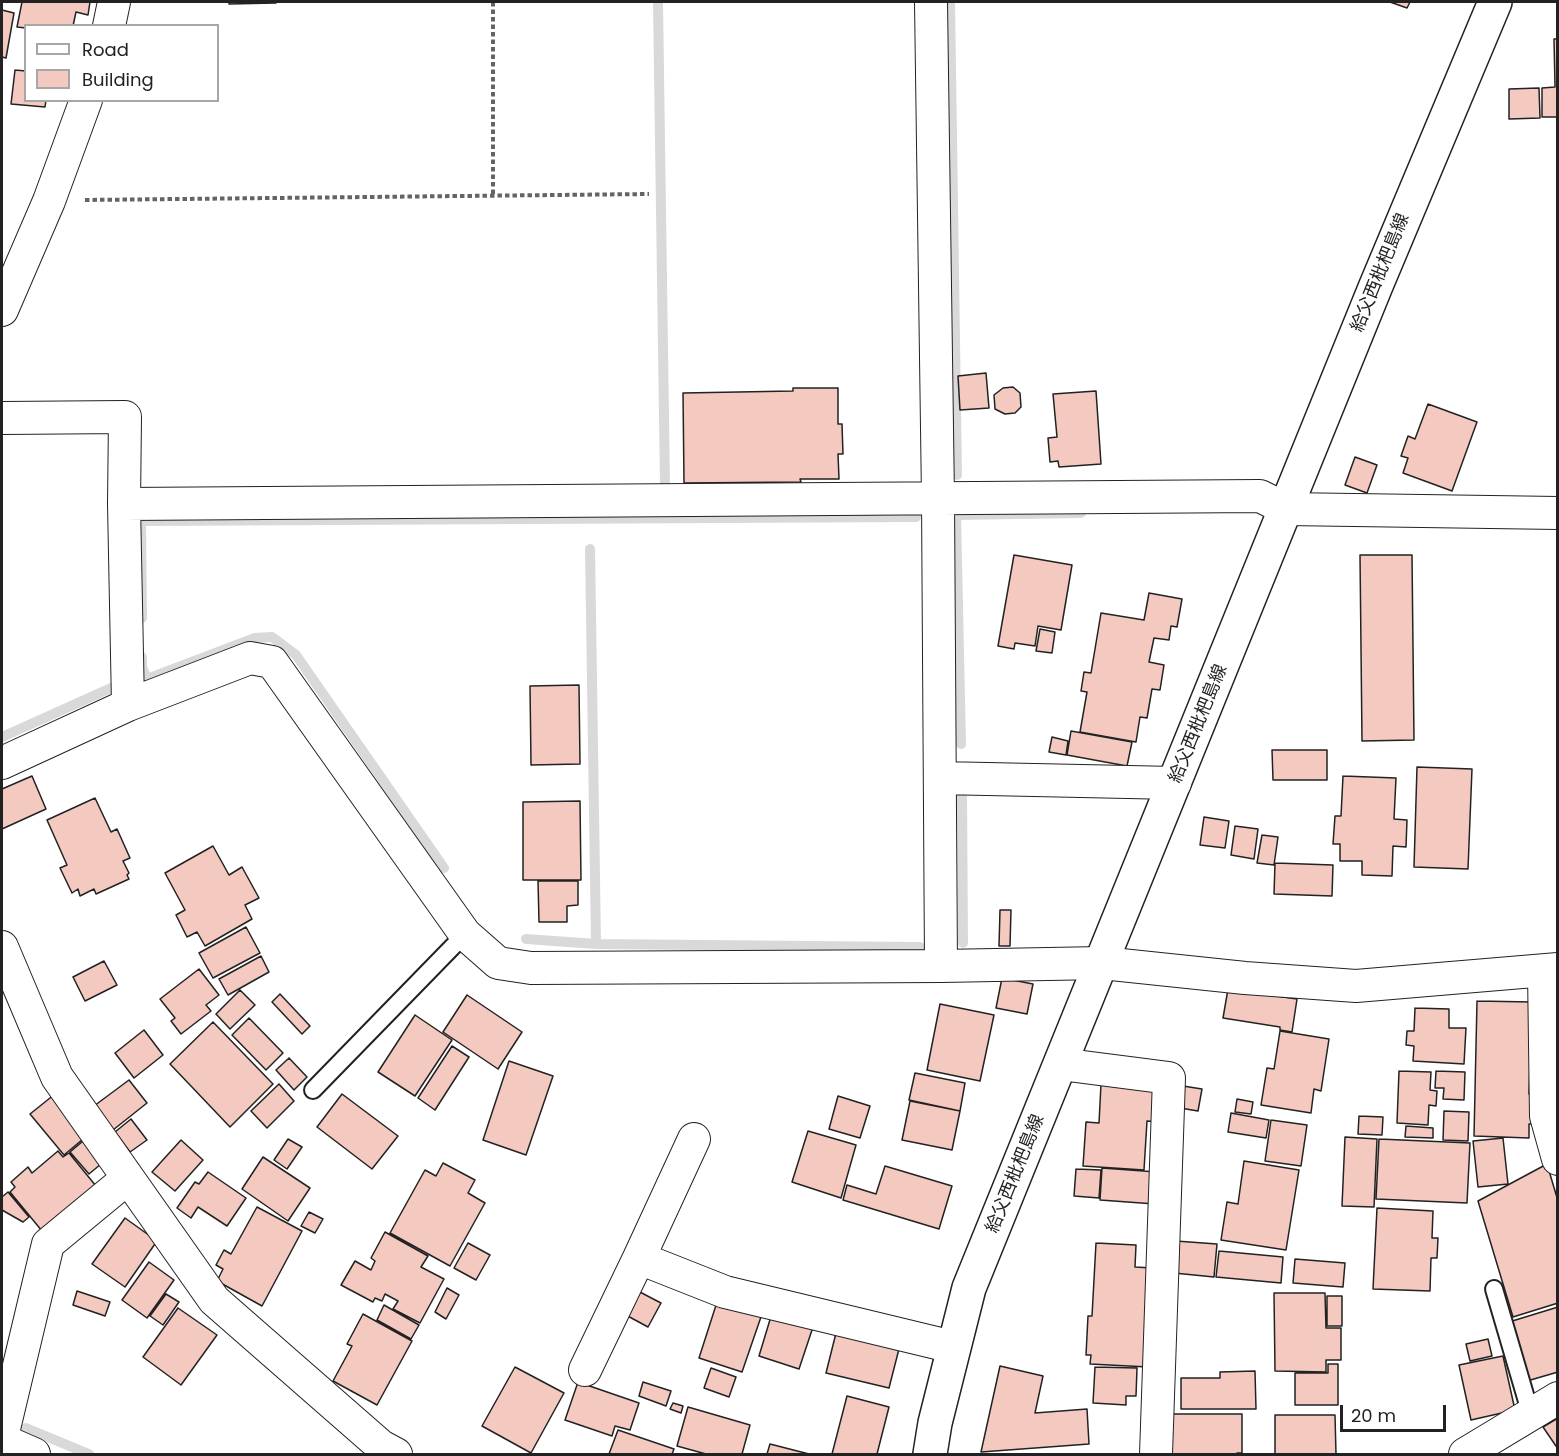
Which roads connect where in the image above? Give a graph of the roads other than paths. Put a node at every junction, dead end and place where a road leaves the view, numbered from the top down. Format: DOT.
graph roads {
  1 [pos="114,2"];
  2 [pos="931,2"];
  3 [pos="1495,2"];
  4 [pos="109,24"];
  5 [pos="85,102"];
  6 [pos="2,310"];
  7 [pos="2,418"];
  8 [pos="938,499"];
  9 [pos="124,504"];
  10 [pos="1286,509"];
  11 [pos="1557,513"];
  12 [pos="128,705"];
  13 [pos="2,763"];
  14 [pos="940,778"];
  15 [pos="1175,783"];
  16 [pos="465,934"];
  17 [pos="2,947"];
  18 [pos="1102,963"];
  19 [pos="941,966"];
  20 [pos="1551,970"];
  21 [pos="1060,1064"];
  22 [pos="313,1090"];
  23 [pos="694,1139"];
  24 [pos="1557,1159"];
  25 [pos="128,1179"];
  26 [pos="639,1258"];
  27 [pos="1494,1289"];
  28 [pos="954,1347"];
  29 [pos="585,1370"];
  30 [pos="1557,1398"];
  31 [pos="1531,1415"];
  32 [pos="2,1439"];
  33 [pos="34,1455"];
  34 [pos="396,1455"];
  35 [pos="930,1455"];
  36 [pos="1156,1455"];
  37 [pos="1465,1455"];
  1 -- 4 [label="street"];
  2 -- 8 [label="street"];
  3 -- 10 [label="main road, 給父西枇杷島線"];
  5 -- 6 [label="street"];
  7 -- 9 [label="street"];
  8 -- 9 [label="street"];
  8 -- 10 [label="street"];
  8 -- 14 [label="street"];
  9 -- 12 [label="street"];
  10 -- 11 [label="street"];
  10 -- 15 [label="main road, 給父西枇杷島線"];
  12 -- 13 [label="street"];
  12 -- 16 [label="street"];
  14 -- 15 [label="street"];
  14 -- 19 [label="street"];
  15 -- 18 [label="main road, 給父西枇杷島線"];
  16 -- 19 [label="street"];
  16 -- 22 [label="lane"];
  17 -- 25 [label="street"];
  18 -- 19 [label="street"];
  18 -- 20 [label="street"];
  18 -- 21 [label="main road, 給父西枇杷島線"];
  20 -- 24 [label="street"];
  21 -- 28 [label="main road, 給父西枇杷島線"];
  21 -- 36 [label="street"];
  23 -- 26 [label="street"];
  25 -- 32 [label="street"];
  25 -- 34 [label="street"];
  26 -- 28 [label="street"];
  26 -- 29 [label="street"];
  27 -- 31 [label="lane"];
  28 -- 35 [label="main road, 給父西枇杷島線"];
  30 -- 31 [label="street"];
  31 -- 37 [label="street"];
  32 -- 33 [label="street"];
}
